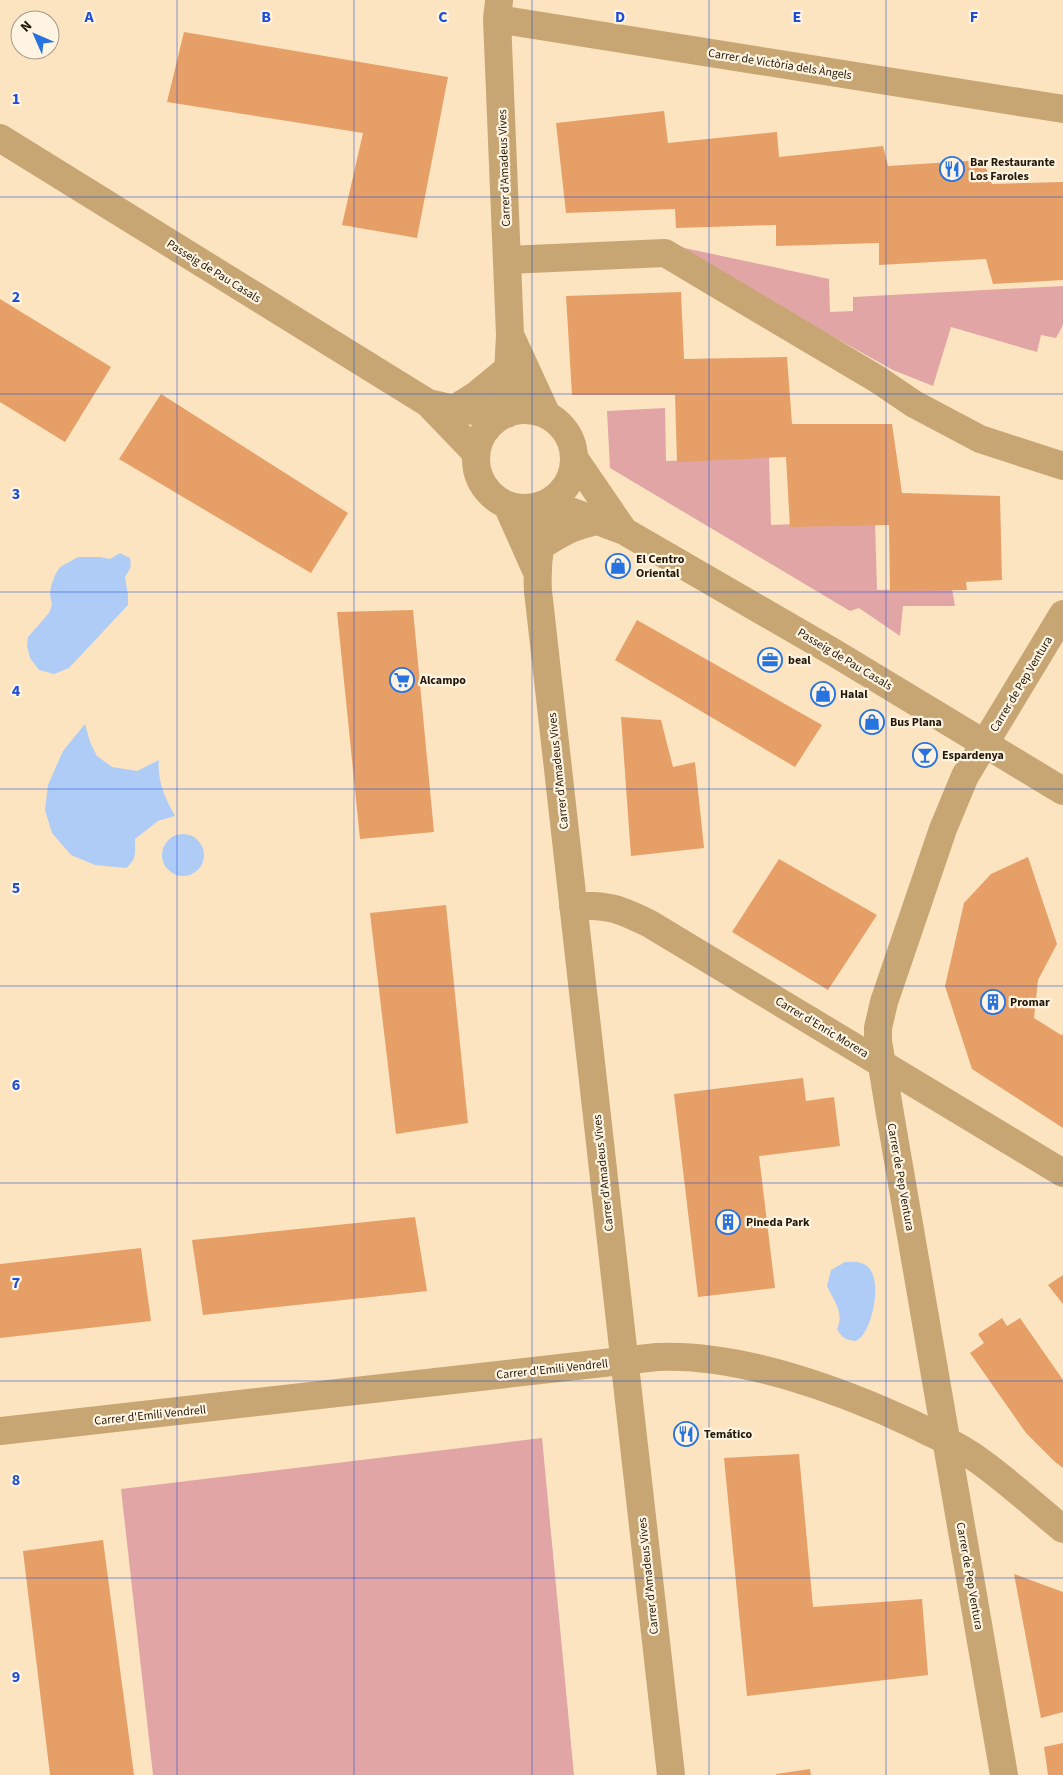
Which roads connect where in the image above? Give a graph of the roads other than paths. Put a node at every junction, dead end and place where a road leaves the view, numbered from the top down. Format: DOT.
graph roads {
  1 [pos="498,9"];
  2 [pos="1063,109"];
  3 [pos="0,138"];
  4 [pos="507,260"];
  5 [pos="510,335"];
  6 [pos="509,368"];
  7 [pos="441,406"];
  8 [pos="512,412"];
  9 [pos="546,415"];
  10 [pos="476,453"];
  11 [pos="574,458"];
  12 [pos="1063,466"];
  13 [pos="551,500"];
  14 [pos="507,505"];
  15 [pos="598,521"];
  16 [pos="624,531"];
  17 [pos="538,560"];
  18 [pos="1063,614"];
  19 [pos="985,743"];
  20 [pos="1063,791"];
  21 [pos="573,906"];
  22 [pos="881,1063"];
  23 [pos="1063,1173"];
  24 [pos="624,1361"];
  25 [pos="0,1432"];
  26 [pos="946,1441"];
  27 [pos="1063,1529"];
  28 [pos="671,1775"];
  29 [pos="1004,1775"];
  1 -- 2 [label="street, Carrer de Victòria dels Àngels"];
  1 -- 4 [label="street, Carrer d'Amadeus Vives"];
  3 -- 7 [label="street, Passeig de Pau Casals"];
  4 -- 5 [label="street, Carrer d'Amadeus Vives"];
  4 -- 12 [label="street"];
  5 -- 6 [label="street, Carrer d'Amadeus Vives"];
  5 -- 9 [label="street, Carrer d'Amadeus Vives"];
  6 -- 7 [label="street"];
  6 -- 8 [label="street, Carrer d'Amadeus Vives"];
  7 -- 8 [label="street, Passeig de Pau Casals"];
  7 -- 10 [label="street, Passeig de Pau Casals"];
  8 -- 9 [label="street"];
  8 -- 10 [label="street"];
  9 -- 11 [label="street"];
  10 -- 14 [label="street"];
  11 -- 13 [label="street"];
  11 -- 16 [label="street, Passeig de Pau Casals"];
  13 -- 14 [label="street"];
  13 -- 15 [label="street, Passeig de Pau Casals"];
  13 -- 17 [label="street, Carrer d'Amadeus Vives"];
  14 -- 17 [label="street, Carrer d'Amadeus Vives"];
  15 -- 16 [label="street, Passeig de Pau Casals"];
  15 -- 17 [label="street"];
  16 -- 19 [label="street, Passeig de Pau Casals"];
  17 -- 21 [label="street, Carrer d'Amadeus Vives"];
  18 -- 19 [label="street, Carrer de Pep Ventura"];
  19 -- 20 [label="street, Passeig de Pau Casals"];
  19 -- 22 [label="street, Carrer de Pep Ventura"];
  21 -- 22 [label="street, Carrer d'Enric Morera"];
  21 -- 24 [label="street, Carrer d'Amadeus Vives"];
  22 -- 23 [label="street, Carrer d'Enric Morera"];
  22 -- 26 [label="street, Carrer de Pep Ventura"];
  24 -- 25 [label="street, Carrer d'Emili Vendrell"];
  24 -- 26 [label="street, Carrer d'Emili Vendrell"];
  24 -- 28 [label="street, Carrer d'Amadeus Vives"];
  26 -- 27 [label="street, Carrer d'Emili Vendrell"];
  26 -- 29 [label="street, Carrer de Pep Ventura"];
}
